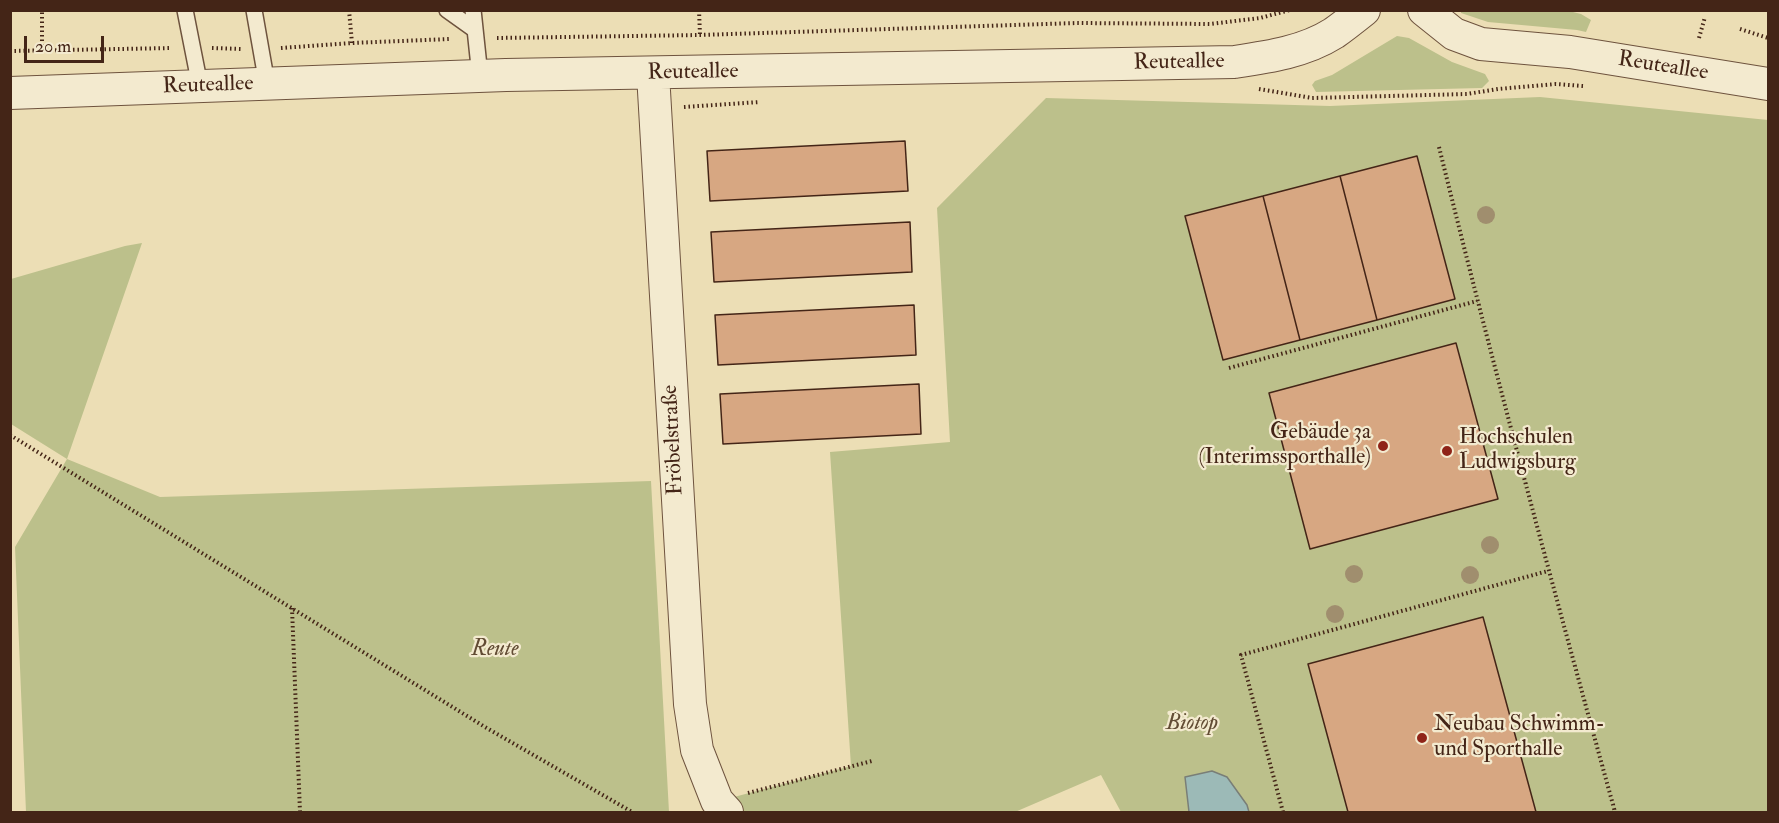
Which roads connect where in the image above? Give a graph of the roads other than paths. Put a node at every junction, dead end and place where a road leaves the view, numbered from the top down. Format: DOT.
graph roads {
  1 [pos="185,10"];
  2 [pos="254,10"];
  3 [pos="447,10"];
  4 [pos="473,10"];
  5 [pos="1364,10"];
  6 [pos="1424,10"];
  7 [pos="475,34"];
  8 [pos="653,74"];
  9 [pos="480,76"];
  10 [pos="267,84"];
  11 [pos="1768,84"];
  12 [pos="200,86"];
  13 [pos="10,93"];
  14 [pos="716,809"];
  1 -- 12 [label="lane"];
  2 -- 10 [label="lane"];
  3 -- 7 [label="lane"];
  4 -- 7 [label="lane"];
  5 -- 8 [label="street, Reuteallee"];
  6 -- 11 [label="street, Reuteallee"];
  7 -- 9 [label="lane"];
  8 -- 9 [label="street, Reuteallee"];
  8 -- 14 [label="street, Fröbelstraße"];
  9 -- 10 [label="street, Reuteallee"];
  10 -- 12 [label="street, Reuteallee"];
  12 -- 13 [label="street, Reuteallee"];
}
